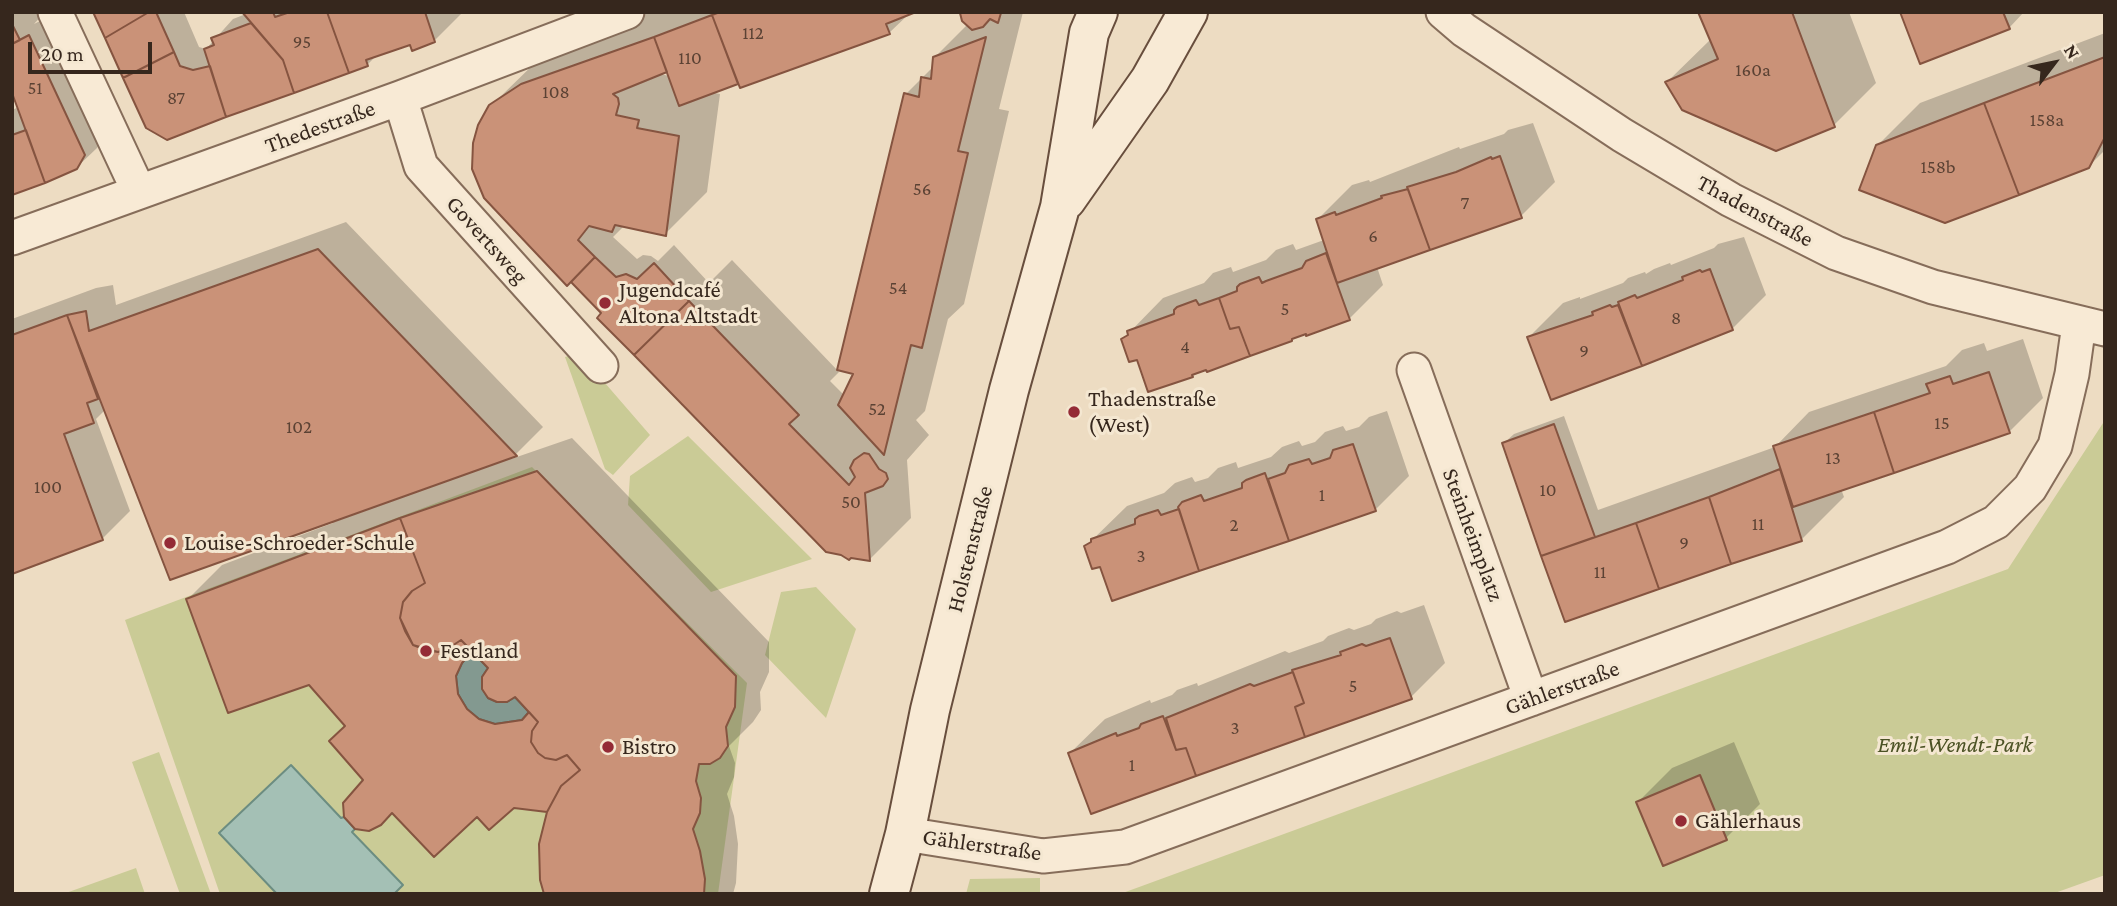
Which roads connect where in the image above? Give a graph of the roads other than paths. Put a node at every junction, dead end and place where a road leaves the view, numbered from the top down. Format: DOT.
graph roads {
  1 [pos="55,12"];
  2 [pos="627,12"];
  3 [pos="1098,12"];
  4 [pos="1188,12"];
  5 [pos="1443,12"];
  6 [pos="400,98"];
  7 [pos="139,192"];
  8 [pos="1060,207"];
  9 [pos="12,238"];
  10 [pos="2092,327"];
  11 [pos="601,366"];
  12 [pos="1414,370"];
  13 [pos="1531,699"];
  14 [pos="905,834"];
  15 [pos="888,894"];
  1 -- 7 [label="street"];
  2 -- 6 [label="street, Thedestraße"];
  3 -- 8 [label="main road, Holstenstraße"];
  4 -- 8 [label="main road, Holstenstraße"];
  5 -- 10 [label="street, Thadenstraße"];
  6 -- 7 [label="street, Thedestraße"];
  6 -- 11 [label="street, Govertsweg"];
  7 -- 9 [label="street, Thedestraße"];
  8 -- 14 [label="main road, Holstenstraße"];
  10 -- 13 [label="street, Gählerstraße"];
  12 -- 13 [label="street, Steinheimplatz"];
  13 -- 14 [label="street, Gählerstraße"];
  14 -- 15 [label="main road, Holstenstraße"];
}
